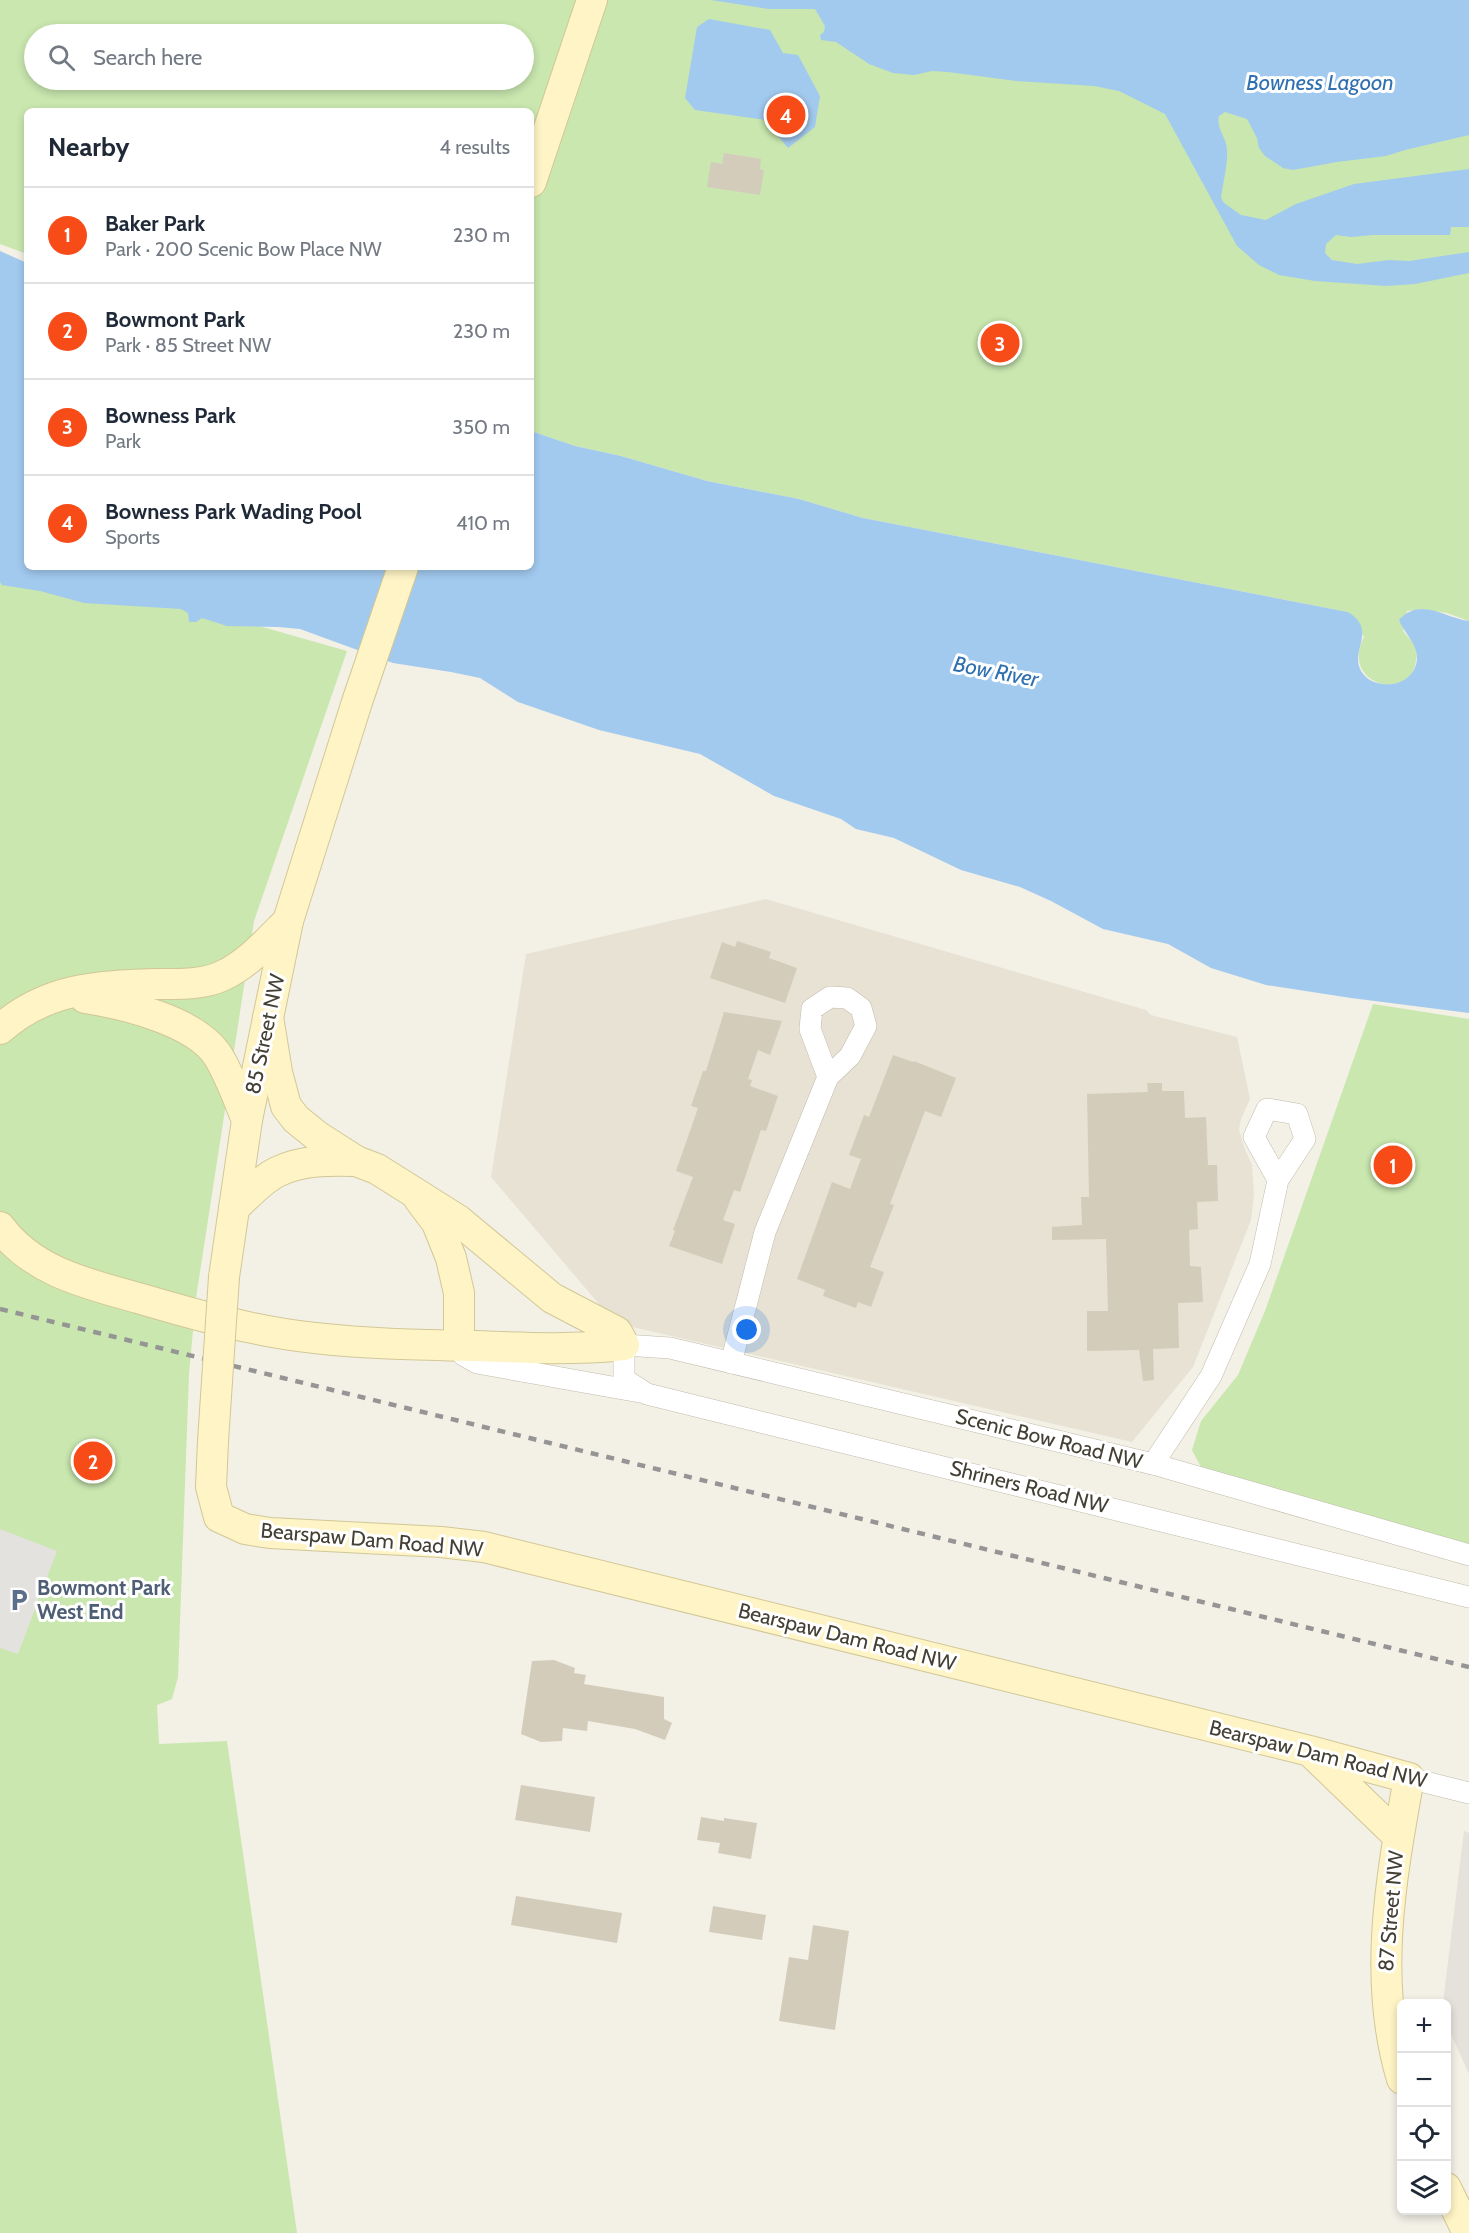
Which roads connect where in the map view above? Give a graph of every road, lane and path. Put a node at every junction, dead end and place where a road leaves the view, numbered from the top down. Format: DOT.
graph roads {
  1 [pos="592,0"];
  2 [pos="534,173"];
  3 [pos="402,570"];
  4 [pos="288,921"];
  5 [pos="64,994"];
  6 [pos="268,1017"];
  7 [pos="0,1029"];
  8 [pos="828,1077"];
  9 [pos="247,1120"];
  10 [pos="356,1161"];
  11 [pos="1278,1180"];
  12 [pos="414,1193"];
  13 [pos="234,1208"];
  14 [pos="0,1227"];
  15 [pos="624,1345"];
  16 [pos="459,1346"];
  17 [pos="731,1363"];
  18 [pos="647,1394"];
  19 [pos="1153,1464"];
  20 [pos="219,1517"];
  21 [pos="1469,1555"];
  22 [pos="1469,1597"];
  23 [pos="1310,1751"];
  24 [pos="1408,1778"];
  25 [pos="1469,1792"];
  26 [pos="1398,1836"];
  27 [pos="1397,2065"];
  28 [pos="1451,2198"];
  29 [pos="1468,2233"];
  1 -- 2 [label="street"];
  3 -- 4 [label="street, 85 Street NW"];
  4 -- 5 [label="street"];
  4 -- 6 [label="street, 85 Street NW"];
  5 -- 7 [label="street"];
  5 -- 9 [label="street"];
  6 -- 9 [label="street, 85 Street NW"];
  6 -- 10 [label="street"];
  8 -- 17 [label="street"];
  9 -- 13 [label="street, 85 Street NW"];
  10 -- 12 [label="street"];
  10 -- 13 [label="street"];
  11 -- 19 [label="street"];
  12 -- 15 [label="street"];
  12 -- 16 [label="street"];
  13 -- 20 [label="street, 85 Street NW, bridge"];
  14 -- 16 [label="street"];
  15 -- 16 [label="street"];
  15 -- 17 [label="street, Scenic Bow Road NW"];
  15 -- 18 [label="street, Shriners Road NW"];
  16 -- 18 [label="street"];
  17 -- 19 [label="street, Scenic Bow Road NW"];
  18 -- 22 [label="street, Shriners Road NW"];
  19 -- 21 [label="street, Scenic Bow Road NW"];
  20 -- 23 [label="street, Bearspaw Dam Road NW"];
  23 -- 24 [label="street, Bearspaw Dam Road NW"];
  23 -- 26 [label="street"];
  24 -- 25 [label="street, Bearspaw Dam Road NW"];
  24 -- 26 [label="street, 87 Street NW"];
  26 -- 27 [label="street, 87 Street NW"];
  28 -- 29 [label="street"];
}
